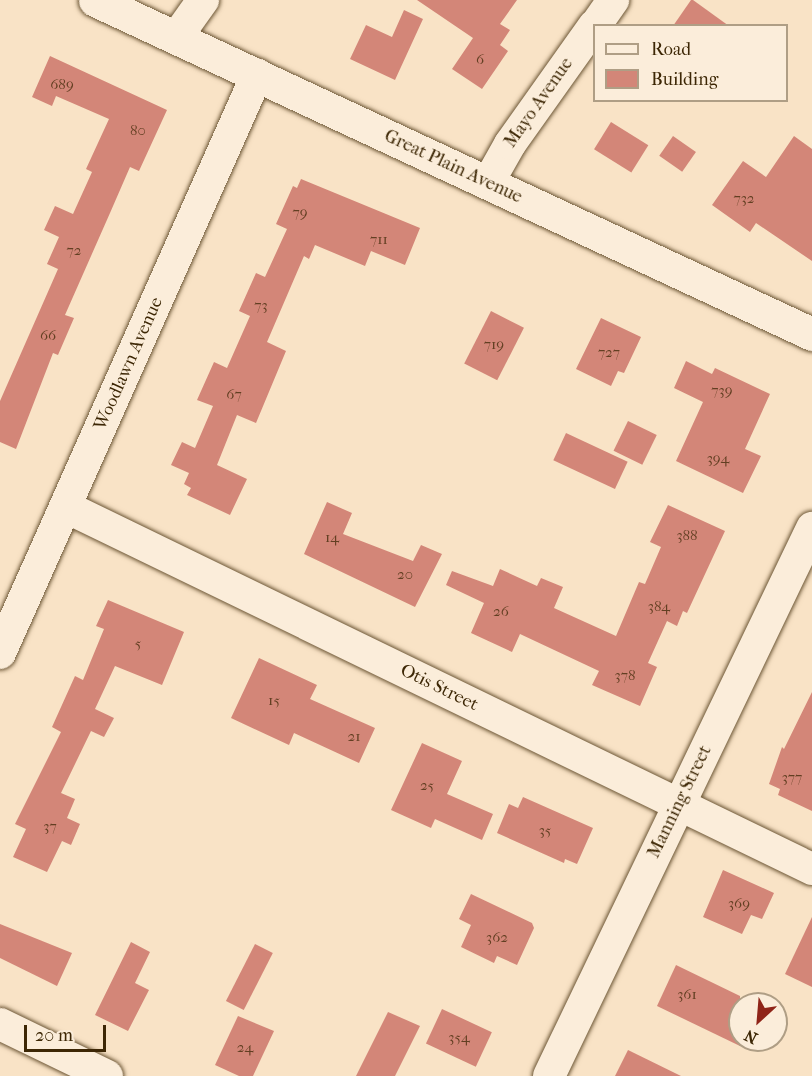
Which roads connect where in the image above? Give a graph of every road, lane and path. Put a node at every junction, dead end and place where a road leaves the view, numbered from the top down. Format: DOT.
graph roads {
  1 [pos="95,0"];
  2 [pos="203,0"];
  3 [pos="613,0"];
  4 [pos="596,24"];
  5 [pos="593,29"];
  6 [pos="176,38"];
  7 [pos="257,75"];
  8 [pos="488,183"];
  9 [pos="812,334"];
  10 [pos="66,507"];
  11 [pos="812,528"];
  12 [pos="0,653"];
  13 [pos="679,805"];
  14 [pos="812,869"];
  15 [pos="0,1024"];
  16 [pos="107,1076"];
  17 [pos="549,1076"];
  1 -- 6 [label="main road, Great Plain Avenue"];
  2 -- 6 [label="street"];
  3 -- 4 [label="street, Mayo Avenue"];
  5 -- 8 [label="street, Mayo Avenue"];
  6 -- 7 [label="main road, Great Plain Avenue"];
  7 -- 8 [label="main road, Great Plain Avenue"];
  7 -- 10 [label="street, Woodlawn Avenue"];
  8 -- 9 [label="main road, Great Plain Avenue"];
  10 -- 12 [label="street, Woodlawn Avenue"];
  10 -- 13 [label="street, Otis Street"];
  11 -- 13 [label="street, Manning Street"];
  13 -- 14 [label="street, Otis Street"];
  13 -- 17 [label="street, Manning Street"];
  15 -- 16 [label="street"];
}
